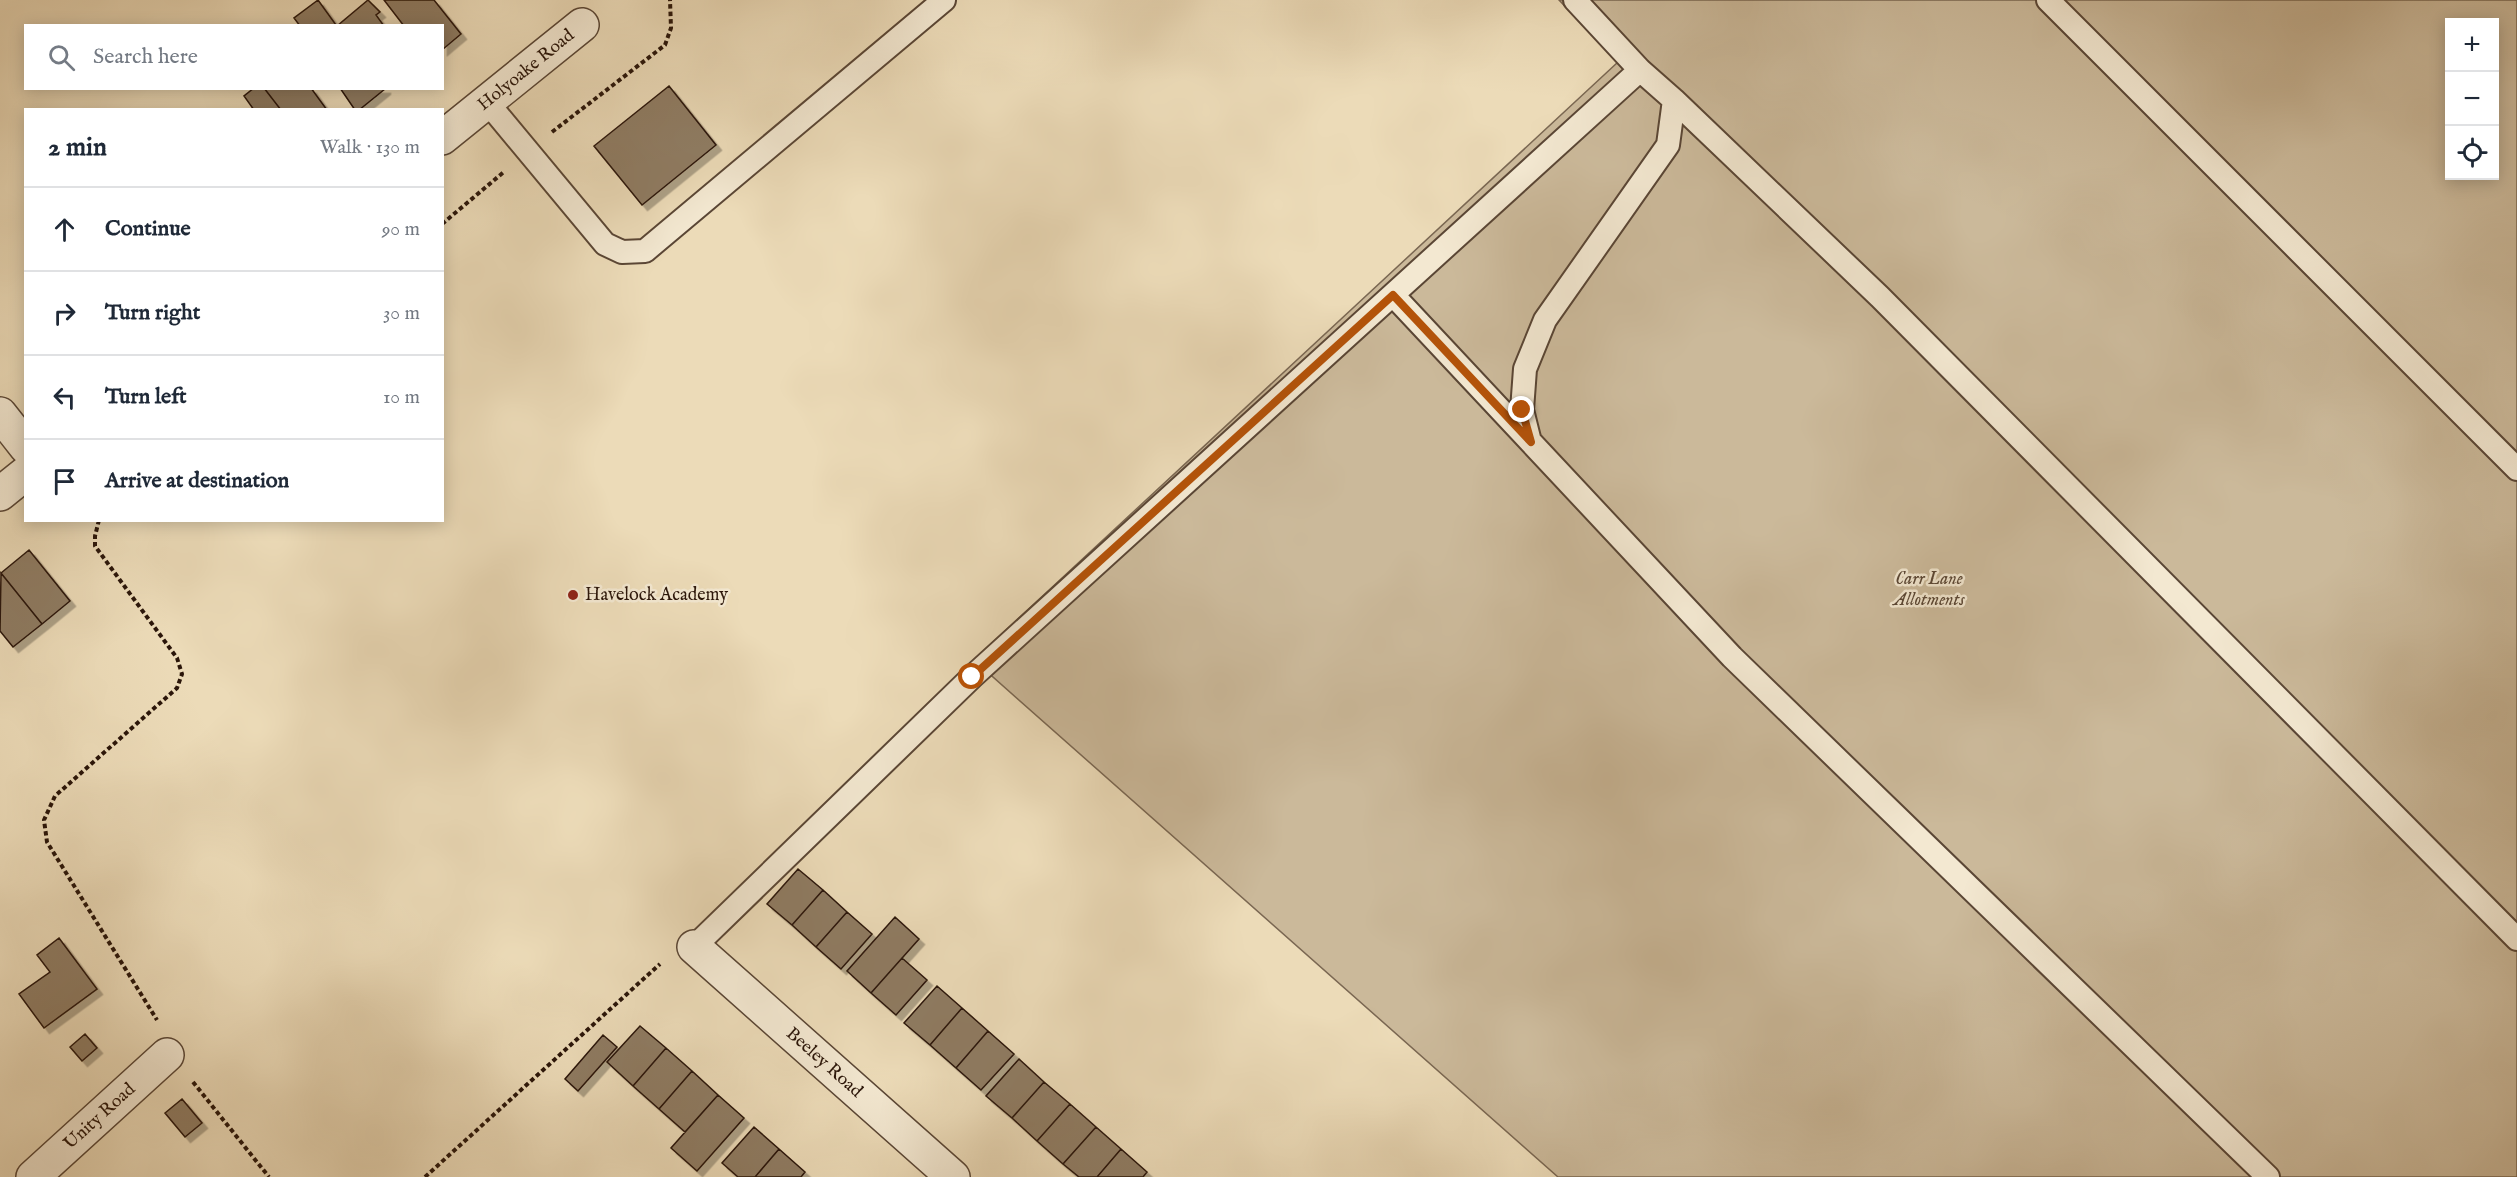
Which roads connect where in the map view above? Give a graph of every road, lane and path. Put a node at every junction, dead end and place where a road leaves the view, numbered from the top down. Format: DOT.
graph roads {
  1 [pos="670,0"];
  2 [pos="944,0"];
  3 [pos="1575,0"];
  4 [pos="2048,0"];
  5 [pos="582,26"];
  6 [pos="1640,70"];
  7 [pos="1674,100"];
  8 [pos="487,102"];
  9 [pos="444,136"];
  10 [pos="528,151"];
  11 [pos="444,222"];
  12 [pos="1393,295"];
  13 [pos="0,414"];
  14 [pos="1531,442"];
  15 [pos="24,444"];
  16 [pos="2517,469"];
  17 [pos="24,475"];
  18 [pos="0,494"];
  19 [pos="98,522"];
  20 [pos="2517,939"];
  21 [pos="694,947"];
  22 [pos="164,1058"];
  23 [pos="33,1177"];
  24 [pos="270,1177"];
  25 [pos="425,1177"];
  26 [pos="953,1177"];
  27 [pos="2268,1177"];
  1 -- 10 [label="path"];
  2 -- 10 [label="lane"];
  3 -- 6 [label="lane"];
  4 -- 16 [label="lane"];
  5 -- 8 [label="street, Holyoake Road"];
  6 -- 7 [label="lane"];
  6 -- 12 [label="lane"];
  7 -- 14 [label="lane"];
  7 -- 20 [label="lane"];
  8 -- 9 [label="street, Holyoake Road"];
  8 -- 10 [label="lane"];
  10 -- 11 [label="path"];
  12 -- 14 [label="lane"];
  12 -- 21 [label="lane"];
  13 -- 15 [label="street"];
  14 -- 27 [label="lane"];
  17 -- 18 [label="street"];
  19 -- 22 [label="path"];
  21 -- 25 [label="path"];
  21 -- 26 [label="street, Beeley Road"];
  22 -- 23 [label="street, Unity Road"];
  22 -- 24 [label="path"];
}
